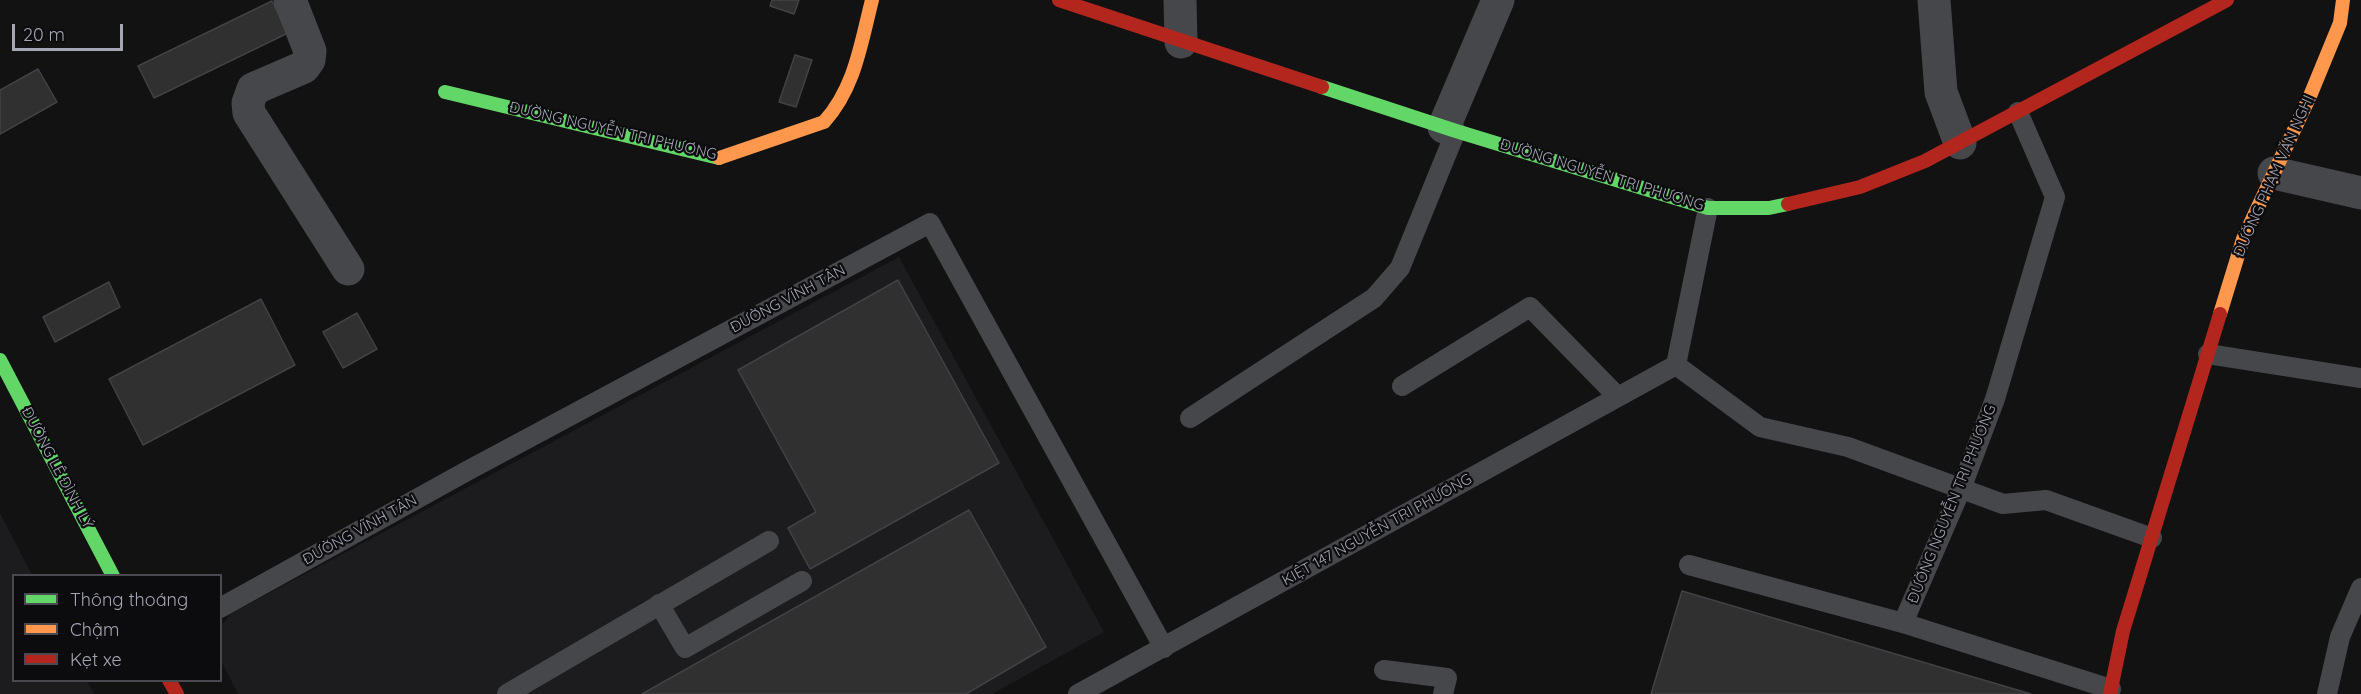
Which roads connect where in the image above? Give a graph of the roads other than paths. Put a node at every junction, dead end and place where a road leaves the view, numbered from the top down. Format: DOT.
graph roads {
  1 [pos="290,0"];
  2 [pos="872,0"];
  3 [pos="1059,0"];
  4 [pos="1180,0"];
  5 [pos="1498,0"];
  6 [pos="1934,0"];
  7 [pos="2227,0"];
  8 [pos="2343,0"];
  9 [pos="1181,42"];
  10 [pos="445,92"];
  11 [pos="2018,112"];
  12 [pos="1450,129"];
  13 [pos="1960,143"];
  14 [pos="2274,173"];
  15 [pos="2361,193"];
  16 [pos="1708,208"];
  17 [pos="348,269"];
  18 [pos="2208,354"];
  19 [pos="0,360"];
  20 [pos="1676,365"];
  21 [pos="2361,378"];
  22 [pos="1402,386"];
  23 [pos="1618,397"];
  24 [pos="1190,418"];
  25 [pos="1961,489"];
  26 [pos="2152,538"];
  27 [pos="769,541"];
  28 [pos="1689,565"];
  29 [pos="112,574"];
  30 [pos="802,581"];
  31 [pos="2361,588"];
  32 [pos="659,604"];
  33 [pos="222,607"];
  34 [pos="1903,623"];
  35 [pos="1164,648"];
  36 [pos="1384,670"];
  37 [pos="1106,687"];
  38 [pos="2111,691"];
  39 [pos="507,694"];
  40 [pos="1078,694"];
  41 [pos="1443,694"];
  42 [pos="2327,694"];
  1 -- 17 [label="street"];
  2 -- 10 [label="street, ĐƯỜNG NGUYỄN TRI PHƯƠNG"];
  3 -- 9 [label="street, ĐƯỜNG NGUYỄN TRI PHƯƠNG"];
  4 -- 9 [label="street"];
  5 -- 12 [label="street"];
  6 -- 13 [label="street"];
  7 -- 11 [label="street, ĐƯỜNG NGUYỄN TRI PHƯƠNG"];
  8 -- 14 [label="street, ĐƯỜNG PHẠM VĂN NGHỊ"];
  9 -- 12 [label="street, ĐƯỜNG NGUYỄN TRI PHƯƠNG"];
  11 -- 13 [label="street, ĐƯỜNG NGUYỄN TRI PHƯƠNG"];
  11 -- 25 [label="lane, ĐƯỜNG NGUYỄN TRI PHƯƠNG"];
  12 -- 16 [label="street, ĐƯỜNG NGUYỄN TRI PHƯƠNG"];
  12 -- 24 [label="lane"];
  13 -- 16 [label="street, ĐƯỜNG NGUYỄN TRI PHƯƠNG"];
  14 -- 15 [label="street"];
  14 -- 18 [label="street, ĐƯỜNG PHẠM VĂN NGHỊ"];
  16 -- 20 [label="lane"];
  18 -- 21 [label="lane"];
  18 -- 26 [label="street, ĐƯỜNG PHẠM VĂN NGHỊ"];
  19 -- 29 [label="street, ĐƯỜNG LÊ ĐÌNH LÝ"];
  20 -- 23 [label="lane, KIỆT 147 NGUYỄN TRI PHƯƠNG"];
  20 -- 25 [label="lane"];
  22 -- 23 [label="lane"];
  23 -- 35 [label="lane, KIỆT 147 NGUYỄN TRI PHƯƠNG"];
  25 -- 26 [label="lane"];
  25 -- 34 [label="lane, ĐƯỜNG NGUYỄN TRI PHƯƠNG"];
  26 -- 38 [label="street, ĐƯỜNG PHẠM VĂN NGHỊ"];
  27 -- 32 [label="lane"];
  28 -- 34 [label="lane"];
  30 -- 32 [label="lane"];
  31 -- 42 [label="lane"];
  32 -- 39 [label="lane"];
  33 -- 35 [label="lane, ĐƯỜNG VĨNH TÂN"];
  34 -- 38 [label="lane"];
  35 -- 37 [label="lane, KIỆT 147 NGUYỄN TRI PHƯƠNG"];
  36 -- 41 [label="lane"];
  37 -- 40 [label="lane, KIỆT 147 NGUYỄN TRI PHƯƠNG"];
}
